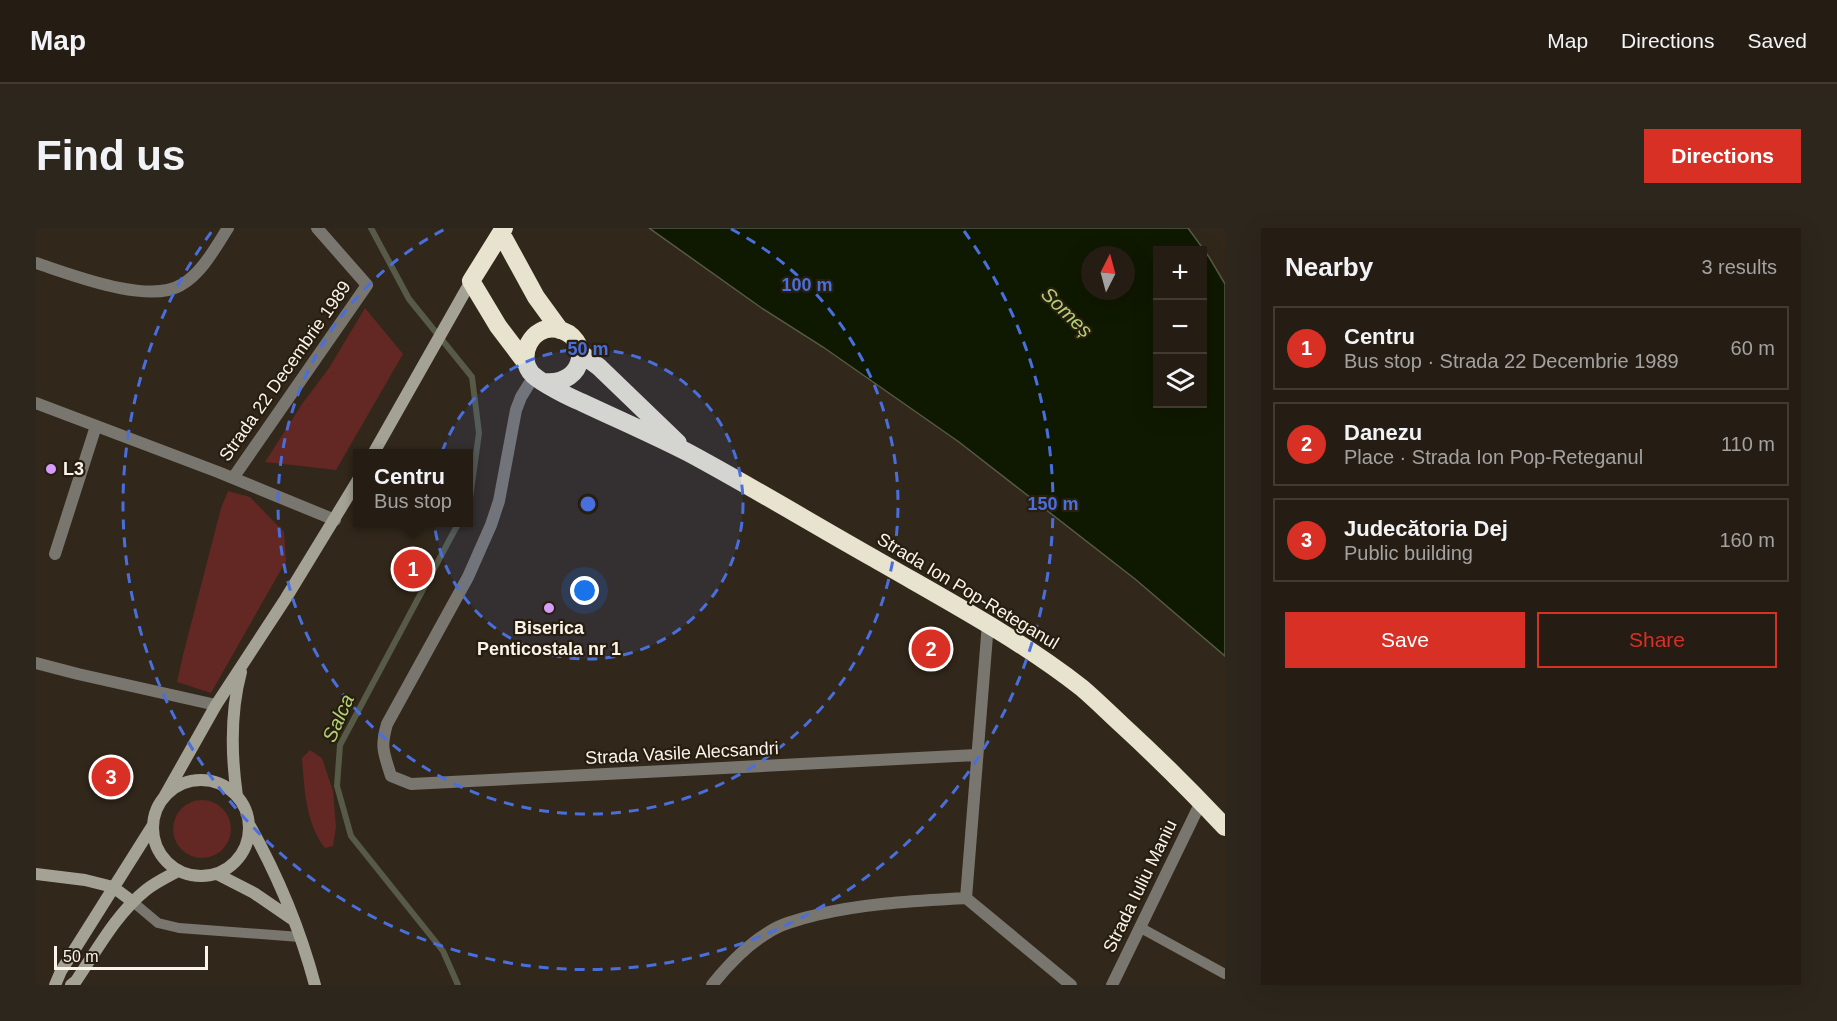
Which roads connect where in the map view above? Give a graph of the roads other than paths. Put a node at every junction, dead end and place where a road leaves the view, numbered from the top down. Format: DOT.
graph roads {
  1 [pos="228,228"];
  2 [pos="317,228"];
  3 [pos="502,230"];
  4 [pos="36,262"];
  5 [pos="471,281"];
  6 [pos="560,330"];
  7 [pos="579,352"];
  8 [pos="535,373"];
  9 [pos="36,403"];
  10 [pos="96,426"];
  11 [pos="375,449"];
  12 [pos="688,453"];
  13 [pos="233,478"];
  14 [pos="353,487"];
  15 [pos="335,519"];
  16 [pos="55,554"];
  17 [pos="988,623"];
  18 [pos="245,659"];
  19 [pos="36,663"];
  20 [pos="216,705"];
  21 [pos="976,755"];
  22 [pos="237,796"];
  23 [pos="163,799"];
  24 [pos="1202,802"];
  25 [pos="153,824"];
  26 [pos="250,824"];
  27 [pos="1225,827"];
  28 [pos="178,871"];
  29 [pos="36,874"];
  30 [pos="217,874"];
  31 [pos="113,887"];
  32 [pos="966,898"];
  33 [pos="133,902"];
  34 [pos="293,920"];
  35 [pos="1141,927"];
  36 [pos="300,937"];
  37 [pos="1225,975"];
  38 [pos="55,985"];
  39 [pos="71,985"];
  40 [pos="315,985"];
  41 [pos="712,985"];
  42 [pos="1071,985"];
  43 [pos="1112,985"];
  44 [pos="1221,985"];
  1 -- 4 [label="street"];
  2 -- 13 [label="street, Strada 22 Decembrie 1989"];
  3 -- 5 [label="highway"];
  3 -- 6 [label="highway"];
  5 -- 8 [label="highway, Strada Ion Pop-Reteganul"];
  5 -- 11 [label="main road"];
  6 -- 7 [label="highway"];
  6 -- 8 [label="highway"];
  7 -- 8 [label="highway"];
  7 -- 12 [label="highway, Strada Ion Pop-Reteganul"];
  8 -- 12 [label="highway, Strada Ion Pop-Reteganul"];
  8 -- 21 [label="street, Strada Vasile Alecsandri"];
  9 -- 10 [label="street"];
  10 -- 13 [label="street"];
  10 -- 16 [label="street"];
  12 -- 17 [label="highway, Strada Ion Pop-Reteganul"];
  13 -- 15 [label="street"];
  14 -- 15 [label="main road"];
  15 -- 18 [label="main road"];
  17 -- 21 [label="street"];
  17 -- 24 [label="highway, Strada Ion Pop-Reteganul"];
  18 -- 20 [label="main road"];
  18 -- 22 [label="main road"];
  19 -- 20 [label="street"];
  20 -- 23 [label="main road"];
  21 -- 32 [label="street"];
  22 -- 23 [label="main road"];
  22 -- 26 [label="main road"];
  23 -- 25 [label="main road"];
  24 -- 27 [label="highway, Strada Ion Pop-Reteganul"];
  24 -- 35 [label="street, Strada Iuliu Maniu"];
  25 -- 28 [label="main road"];
  25 -- 31 [label="main road"];
  26 -- 30 [label="main road"];
  26 -- 34 [label="main road"];
  28 -- 30 [label="main road"];
  28 -- 33 [label="main road"];
  29 -- 31 [label="main road"];
  30 -- 34 [label="main road"];
  31 -- 33 [label="main road"];
  31 -- 38 [label="main road"];
  32 -- 41 [label="street"];
  32 -- 42 [label="street"];
  33 -- 36 [label="lane"];
  33 -- 39 [label="main road"];
  34 -- 36 [label="main road"];
  35 -- 37 [label="lane"];
  35 -- 43 [label="street, Strada Iuliu Maniu"];
  36 -- 40 [label="main road"];
  37 -- 44 [label="lane"];
}
